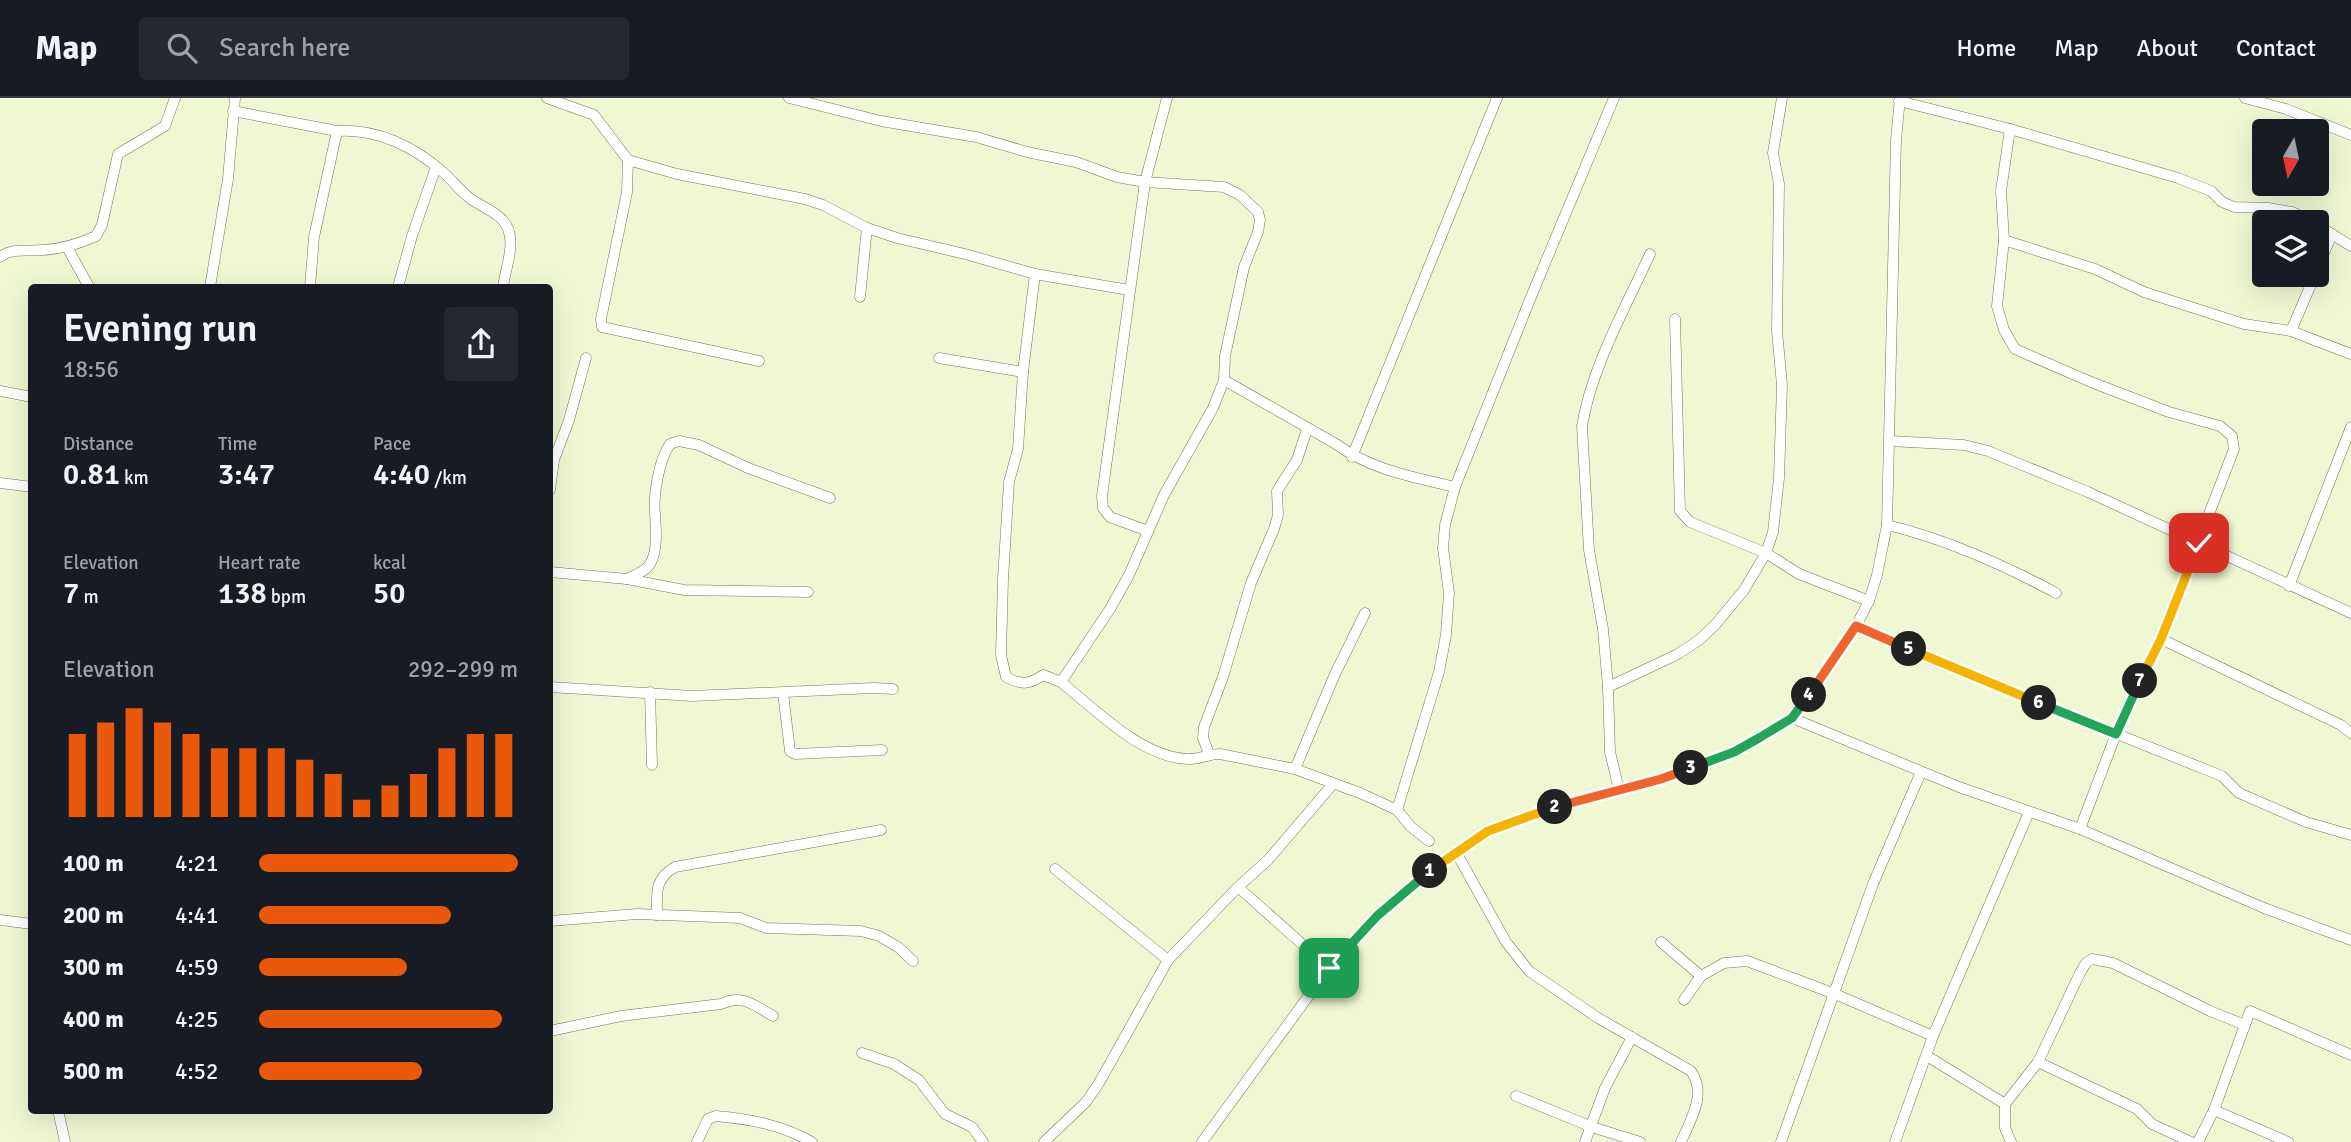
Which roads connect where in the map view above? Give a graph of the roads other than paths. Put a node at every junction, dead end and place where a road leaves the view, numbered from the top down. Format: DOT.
graph roads {
  1 [pos="175,98"];
  2 [pos="235,98"];
  3 [pos="547,98"];
  4 [pos="789,98"];
  5 [pos="1167,98"];
  6 [pos="1497,98"];
  7 [pos="1614,98"];
  8 [pos="1782,98"];
  9 [pos="2245,98"];
  10 [pos="1900,99"];
  11 [pos="233,111"];
  12 [pos="2010,129"];
  13 [pos="337,131"];
  14 [pos="2351,135"];
  15 [pos="628,160"];
  16 [pos="436,167"];
  17 [pos="1145,182"];
  18 [pos="2280,210"];
  19 [pos="867,228"];
  20 [pos="2329,232"];
  21 [pos="2332,234"];
  22 [pos="2004,240"];
  23 [pos="2329,241"];
  24 [pos="2351,246"];
  25 [pos="67,247"];
  26 [pos="1650,254"];
  27 [pos="0,257"];
  28 [pos="1035,274"];
  29 [pos="87,284"];
  30 [pos="210,284"];
  31 [pos="310,284"];
  32 [pos="399,284"];
  33 [pos="503,284"];
  34 [pos="2310,287"];
  35 [pos="1129,290"];
  36 [pos="860,297"];
  37 [pos="1675,318"];
  38 [pos="2291,331"];
  39 [pos="2351,354"];
  40 [pos="586,358"];
  41 [pos="939,358"];
  42 [pos="760,361"];
  43 [pos="1023,372"];
  44 [pos="1224,380"];
  45 [pos="0,391"];
  46 [pos="28,396"];
  47 [pos="2351,427"];
  48 [pos="1307,429"];
  49 [pos="1890,441"];
  50 [pos="1352,457"];
  51 [pos="553,468"];
  52 [pos="0,483"];
  53 [pos="28,486"];
  54 [pos="1455,487"];
  55 [pos="830,498"];
  56 [pos="1887,525"];
  57 [pos="1148,531"];
  58 [pos="2199,543"];
  59 [pos="1766,553"];
  60 [pos="553,572"];
  61 [pos="627,579"];
  62 [pos="2289,586"];
  63 [pos="808,592"];
  64 [pos="2056,593"];
  65 [pos="1868,601"];
  66 [pos="1365,613"];
  67 [pos="2351,613"];
  68 [pos="1856,626"];
  69 [pos="2161,639"];
  70 [pos="1061,682"];
  71 [pos="1608,687"];
  72 [pos="553,688"];
  73 [pos="893,690"];
  74 [pos="650,692"];
  75 [pos="783,693"];
  76 [pos="1792,718"];
  77 [pos="2351,733"];
  78 [pos="2116,734"];
  79 [pos="882,750"];
  80 [pos="1209,754"];
  81 [pos="652,765"];
  82 [pos="1295,769"];
  83 [pos="1921,772"];
  84 [pos="1333,784"];
  85 [pos="1619,790"];
  86 [pos="1397,810"];
  87 [pos="2028,812"];
  88 [pos="2080,829"];
  89 [pos="881,830"];
  90 [pos="2351,835"];
  91 [pos="1429,841"];
  92 [pos="1456,852"];
  93 [pos="1055,869"];
  94 [pos="1238,887"];
  95 [pos="657,915"];
  96 [pos="0,920"];
  97 [pos="553,921"];
  98 [pos="28,924"];
  99 [pos="2351,940"];
  100 [pos="1661,942"];
  101 [pos="1168,960"];
  102 [pos="913,961"];
  103 [pos="1329,968"];
  104 [pos="1702,976"];
  105 [pos="1835,994"];
  106 [pos="1684,1000"];
  107 [pos="773,1016"];
  108 [pos="2245,1025"];
  109 [pos="553,1030"];
  110 [pos="1933,1036"];
  111 [pos="1632,1037"];
  112 [pos="862,1053"];
  113 [pos="2351,1055"];
  114 [pos="1927,1056"];
  115 [pos="2038,1062"];
  116 [pos="1516,1096"];
  117 [pos="2006,1104"];
  118 [pos="2214,1110"];
  119 [pos="59,1114"];
  120 [pos="1592,1127"];
  121 [pos="65,1142"];
  122 [pos="697,1142"];
  123 [pos="811,1142"];
  124 [pos="983,1142"];
  125 [pos="1044,1142"];
  126 [pos="1202,1142"];
  127 [pos="1585,1142"];
  128 [pos="1640,1142"];
  129 [pos="1681,1142"];
  130 [pos="1781,1142"];
  131 [pos="1895,1142"];
  132 [pos="2011,1142"];
  133 [pos="2191,1142"];
  134 [pos="2198,1142"];
  135 [pos="2288,1142"];
  1 -- 25 [label="street"];
  2 -- 11 [label="street"];
  3 -- 15 [label="street"];
  4 -- 17 [label="street"];
  5 -- 17 [label="street"];
  6 -- 50 [label="street"];
  7 -- 54 [label="street"];
  8 -- 59 [label="street"];
  9 -- 14 [label="street"];
  10 -- 12 [label="street"];
  10 -- 49 [label="street"];
  11 -- 13 [label="street"];
  11 -- 30 [label="street"];
  12 -- 18 [label="street"];
  12 -- 22 [label="street"];
  13 -- 16 [label="street"];
  13 -- 31 [label="street"];
  15 -- 19 [label="street"];
  15 -- 42 [label="street"];
  16 -- 32 [label="street"];
  16 -- 33 [label="street"];
  17 -- 35 [label="street"];
  17 -- 44 [label="street"];
  19 -- 28 [label="street"];
  19 -- 36 [label="street"];
  20 -- 21 [label="street"];
  21 -- 23 [label="street"];
  21 -- 24 [label="street"];
  22 -- 38 [label="street"];
  22 -- 58 [label="street"];
  25 -- 27 [label="street"];
  25 -- 29 [label="street"];
  26 -- 71 [label="street"];
  28 -- 35 [label="street"];
  28 -- 43 [label="street"];
  34 -- 38 [label="street"];
  35 -- 57 [label="street"];
  37 -- 59 [label="street"];
  38 -- 39 [label="street"];
  40 -- 51 [label="street"];
  41 -- 43 [label="street"];
  43 -- 70 [label="street"];
  44 -- 48 [label="street"];
  44 -- 57 [label="street"];
  45 -- 46 [label="street"];
  47 -- 62 [label="street"];
  48 -- 50 [label="street"];
  48 -- 80 [label="street"];
  49 -- 56 [label="street"];
  49 -- 58 [label="street"];
  50 -- 54 [label="street"];
  52 -- 53 [label="street"];
  54 -- 86 [label="street"];
  55 -- 61 [label="street"];
  56 -- 64 [label="street"];
  56 -- 65 [label="street"];
  57 -- 70 [label="street"];
  58 -- 62 [label="street"];
  58 -- 69 [label="street"];
  59 -- 65 [label="street"];
  59 -- 71 [label="street"];
  60 -- 61 [label="street"];
  61 -- 63 [label="street"];
  62 -- 67 [label="street"];
  65 -- 68 [label="street"];
  66 -- 82 [label="street"];
  68 -- 76 [label="street"];
  68 -- 78 [label="street"];
  69 -- 77 [label="street"];
  69 -- 78 [label="street"];
  70 -- 80 [label="street"];
  71 -- 85 [label="street"];
  72 -- 74 [label="street"];
  73 -- 75 [label="street"];
  74 -- 75 [label="street"];
  74 -- 81 [label="street"];
  75 -- 79 [label="street"];
  76 -- 83 [label="street"];
  76 -- 85 [label="street"];
  78 -- 88 [label="street"];
  78 -- 90 [label="street"];
  80 -- 82 [label="street"];
  82 -- 84 [label="street"];
  83 -- 87 [label="street"];
  83 -- 105 [label="street"];
  84 -- 86 [label="street"];
  84 -- 94 [label="street"];
  85 -- 92 [label="street"];
  86 -- 91 [label="street"];
  87 -- 88 [label="street"];
  87 -- 110 [label="street"];
  88 -- 99 [label="street"];
  89 -- 95 [label="street"];
  92 -- 103 [label="street"];
  92 -- 111 [label="street"];
  93 -- 101 [label="street"];
  94 -- 101 [label="street"];
  94 -- 103 [label="street"];
  95 -- 97 [label="street"];
  95 -- 102 [label="street"];
  96 -- 98 [label="street"];
  100 -- 104 [label="street"];
  101 -- 125 [label="street"];
  103 -- 126 [label="street"];
  104 -- 105 [label="street"];
  104 -- 106 [label="street"];
  105 -- 110 [label="street"];
  105 -- 130 [label="street"];
  107 -- 109 [label="street"];
  108 -- 113 [label="street"];
  108 -- 115 [label="street"];
  108 -- 118 [label="street"];
  110 -- 114 [label="street"];
  111 -- 120 [label="street"];
  111 -- 129 [label="street"];
  112 -- 124 [label="street"];
  114 -- 117 [label="street"];
  114 -- 131 [label="street"];
  115 -- 117 [label="street"];
  115 -- 133 [label="street"];
  116 -- 120 [label="street"];
  117 -- 132 [label="street"];
  118 -- 134 [label="street"];
  118 -- 135 [label="street"];
  119 -- 121 [label="street"];
  120 -- 127 [label="street"];
  120 -- 128 [label="street"];
  122 -- 123 [label="street"];
}
